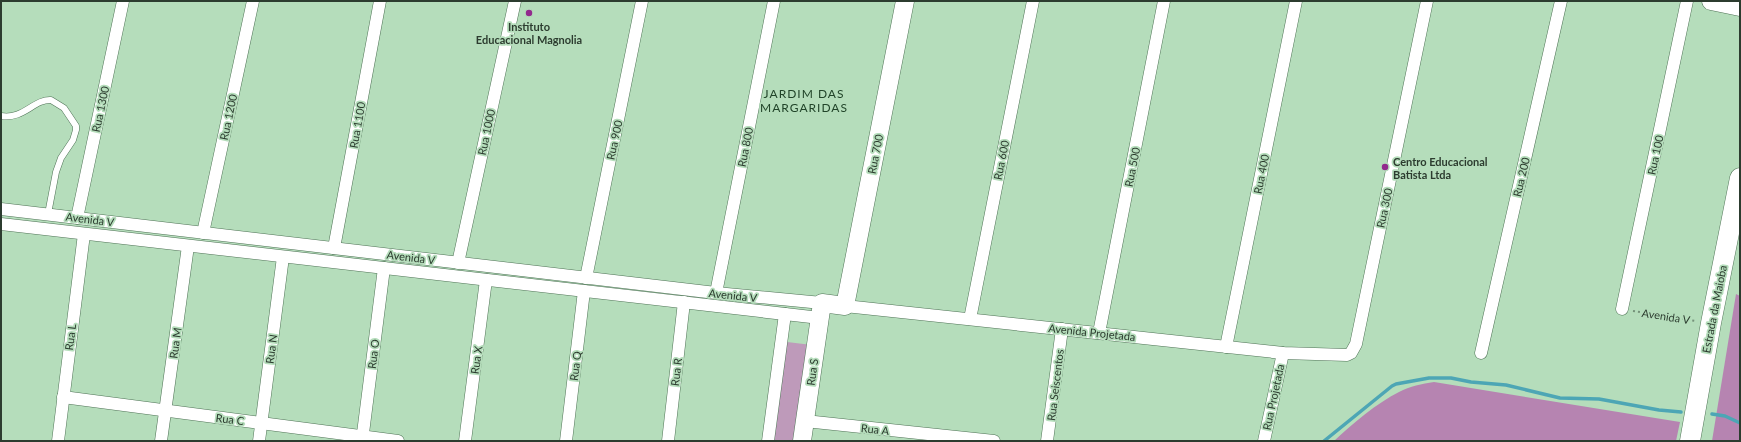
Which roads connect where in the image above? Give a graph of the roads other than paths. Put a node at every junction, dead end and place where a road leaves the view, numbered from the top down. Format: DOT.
graph roads {
  1 [pos="123,1"];
  2 [pos="253,1"];
  3 [pos="380,1"];
  4 [pos="515,1"];
  5 [pos="642,1"];
  6 [pos="774,1"];
  7 [pos="905,1"];
  8 [pos="1033,1"];
  9 [pos="1164,1"];
  10 [pos="1296,1"];
  11 [pos="1427,1"];
  12 [pos="1561,1"];
  13 [pos="1688,1"];
  14 [pos="1712,1"];
  15 [pos="1740,7"];
  16 [pos="1,117"];
  17 [pos="1740,180"];
  18 [pos="1,209"];
  19 [pos="48,214"];
  20 [pos="78,218"];
  21 [pos="1,224"];
  22 [pos="203,233"];
  23 [pos="84,234"];
  24 [pos="188,246"];
  25 [pos="334,248"];
  26 [pos="283,257"];
  27 [pos="458,263"];
  28 [pos="384,268"];
  29 [pos="586,278"];
  30 [pos="486,280"];
  31 [pos="584,291"];
  32 [pos="716,293"];
  33 [pos="684,302"];
  34 [pos="845,306"];
  35 [pos="1622,309"];
  36 [pos="821,310"];
  37 [pos="785,314"];
  38 [pos="970,319"];
  39 [pos="1062,329"];
  40 [pos="1099,333"];
  41 [pos="1356,344"];
  42 [pos="1226,346"];
  43 [pos="1283,353"];
  44 [pos="1482,353"];
  45 [pos="63,397"];
  46 [pos="165,410"];
  47 [pos="805,421"];
  48 [pos="261,423"];
  49 [pos="362,439"];
  50 [pos="58,441"];
  51 [pos="161,441"];
  52 [pos="258,441"];
  53 [pos="398,441"];
  54 [pos="465,441"];
  55 [pos="566,441"];
  56 [pos="668,441"];
  57 [pos="768,441"];
  58 [pos="802,441"];
  59 [pos="994,441"];
  60 [pos="1047,441"];
  61 [pos="1264,441"];
  62 [pos="1690,441"];
  1 -- 20 [label="street, Rua 1300"];
  2 -- 22 [label="street, Rua 1200"];
  3 -- 25 [label="street, Rua 1100"];
  4 -- 27 [label="street, Rua 1000"];
  5 -- 29 [label="street, Rua 900"];
  6 -- 32 [label="street, Rua 800"];
  7 -- 34 [label="street, Rua 700"];
  8 -- 38 [label="street, Rua 600"];
  9 -- 40 [label="street, Rua 500"];
  10 -- 42 [label="street, Rua 400"];
  11 -- 41 [label="street, Rua 300"];
  12 -- 44 [label="street, Rua 200"];
  13 -- 35 [label="street, Rua 100"];
  14 -- 15 [label="street"];
  16 -- 19 [label="lane"];
  17 -- 62 [label="main road, Estrada da Maioba"];
  18 -- 19 [label="street, Avenida V"];
  19 -- 20 [label="street, Avenida V"];
  20 -- 22 [label="street, Avenida V"];
  21 -- 23 [label="street, Avenida V"];
  22 -- 25 [label="street, Avenida V"];
  23 -- 24 [label="street, Avenida V"];
  23 -- 45 [label="street, Rua L"];
  24 -- 26 [label="street, Avenida V"];
  24 -- 46 [label="street, Rua M"];
  25 -- 27 [label="street, Avenida V"];
  26 -- 28 [label="street, Avenida V"];
  26 -- 48 [label="street, Rua N"];
  27 -- 29 [label="street, Avenida V"];
  28 -- 30 [label="street, Avenida V"];
  28 -- 49 [label="street, Rua O"];
  29 -- 32 [label="street, Avenida V"];
  30 -- 31 [label="street, Avenida V"];
  30 -- 54 [label="street, Rua X"];
  31 -- 33 [label="street, Avenida V"];
  31 -- 55 [label="street, Rua Q"];
  32 -- 36 [label="street, Avenida V"];
  33 -- 37 [label="street, Avenida V"];
  33 -- 56 [label="street, Rua R"];
  34 -- 36 [label="street, Avenida Projetada"];
  34 -- 38 [label="street, Avenida Projetada"];
  36 -- 37 [label="street, Avenida V"];
  36 -- 47 [label="street, Rua S"];
  37 -- 57 [label="street"];
  38 -- 39 [label="street, Avenida Projetada"];
  39 -- 40 [label="street, Avenida Projetada"];
  39 -- 60 [label="street, Rua Seiscentos"];
  40 -- 42 [label="street, Avenida Projetada"];
  41 -- 43 [label="street, Avenida Projetada"];
  42 -- 43 [label="street, Avenida Projetada"];
  43 -- 61 [label="street, Rua Projetada"];
  45 -- 46 [label="street, Rua C"];
  45 -- 50 [label="street, Rua L"];
  46 -- 48 [label="street, Rua C"];
  46 -- 51 [label="street, Rua M"];
  47 -- 58 [label="street, Rua S"];
  47 -- 59 [label="street, Rua A"];
  48 -- 49 [label="street, Rua C"];
  48 -- 52 [label="street, Rua N"];
  49 -- 53 [label="street, Rua C"];
}
